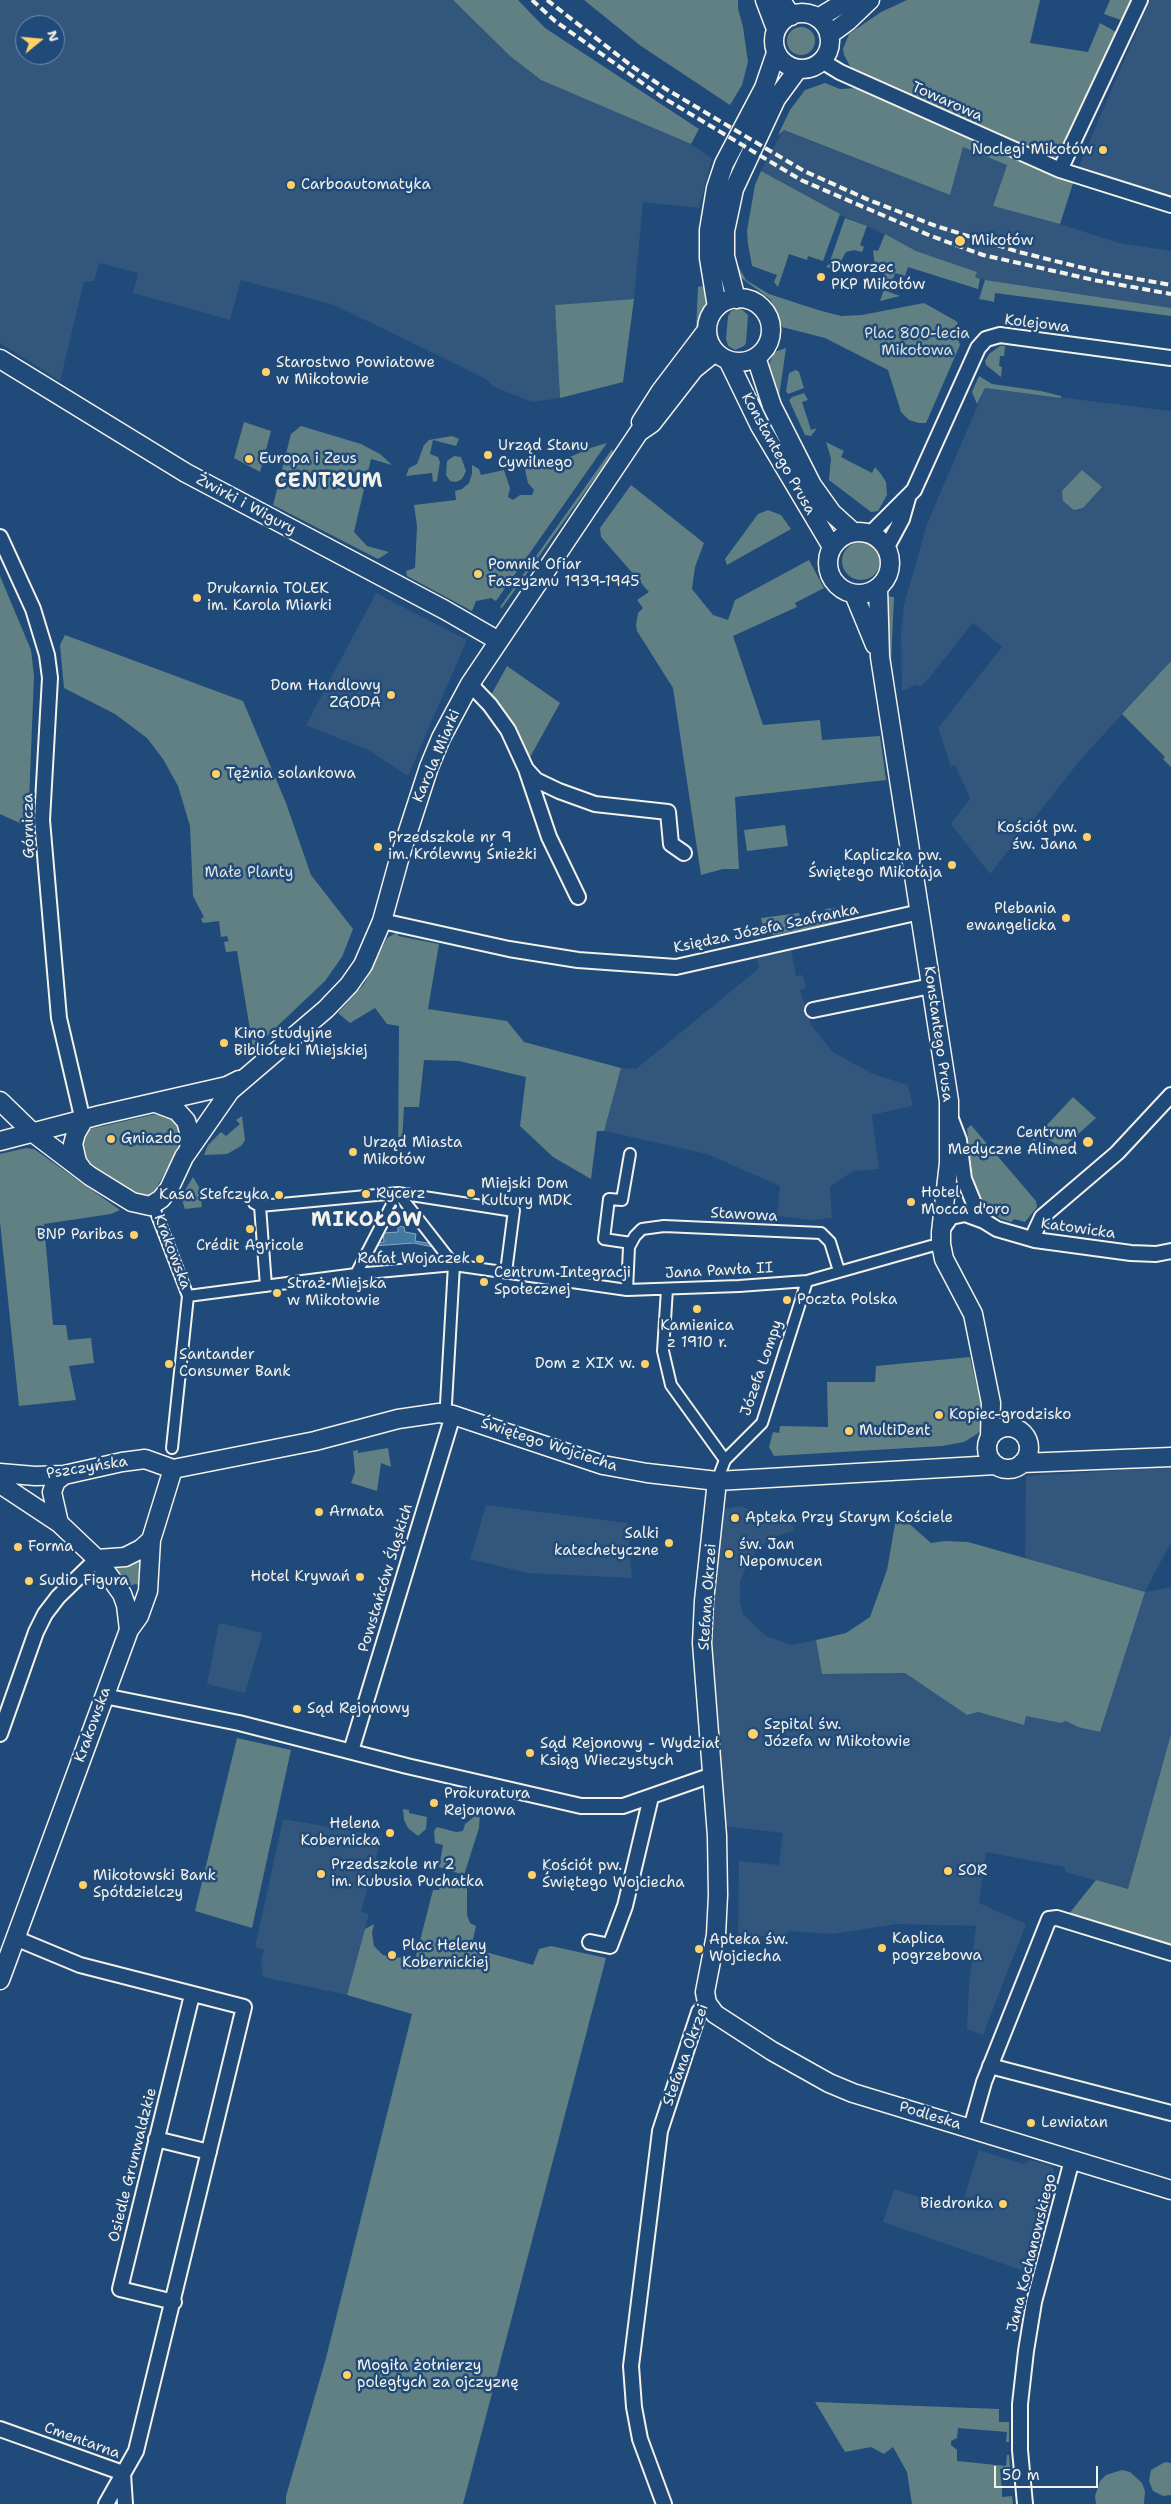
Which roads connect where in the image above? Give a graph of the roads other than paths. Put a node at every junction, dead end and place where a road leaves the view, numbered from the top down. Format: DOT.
graph roads {
  1 [pos="764,0"];
  2 [pos="781,0"];
  3 [pos="848,0"];
  4 [pos="870,0"];
  5 [pos="1140,0"];
  6 [pos="791,16"];
  7 [pos="818,18"];
  8 [pos="776,29"];
  9 [pos="829,35"];
  10 [pos="776,53"];
  11 [pos="822,60"];
  12 [pos="798,69"];
  13 [pos="1060,170"];
  14 [pos="1171,205"];
  15 [pos="736,298"];
  16 [pos="717,307"];
  17 [pos="707,330"];
  18 [pos="722,356"];
  19 [pos="756,357"];
  20 [pos="1171,358"];
  21 [pos="0,359"];
  22 [pos="639,432"];
  23 [pos="908,498"];
  24 [pos="853,532"];
  25 [pos="871,533"];
  26 [pos="0,536"];
  27 [pos="832,547"];
  28 [pos="887,548"];
  29 [pos="878,588"];
  30 [pos="854,594"];
  31 [pos="497,640"];
  32 [pos="880,658"];
  33 [pos="470,684"];
  34 [pos="526,769"];
  35 [pos="684,852"];
  36 [pos="578,897"];
  37 [pos="920,912"];
  38 [pos="382,921"];
  39 [pos="931,986"];
  40 [pos="812,1010"];
  41 [pos="248,1075"];
  42 [pos="1171,1095"];
  43 [pos="0,1101"];
  44 [pos="156,1103"];
  45 [pos="950,1116"];
  46 [pos="83,1121"];
  47 [pos="32,1132"];
  48 [pos="0,1141"];
  49 [pos="188,1150"];
  50 [pos="630,1154"];
  51 [pos="82,1170"];
  52 [pos="398,1193"];
  53 [pos="154,1205"];
  54 [pos="984,1221"];
  55 [pos="936,1239"];
  56 [pos="1036,1240"];
  57 [pos="631,1243"];
  58 [pos="1171,1251"];
  59 [pos="454,1265"];
  60 [pos="839,1271"];
  61 [pos="506,1272"];
  62 [pos="356,1274"];
  63 [pos="807,1281"];
  64 [pos="263,1286"];
  65 [pos="667,1289"];
  66 [pos="627,1290"];
  67 [pos="188,1296"];
  68 [pos="992,1404"];
  69 [pos="449,1409"];
  70 [pos="1006,1427"];
  71 [pos="989,1439"];
  72 [pos="1028,1443"];
  73 [pos="172,1448"];
  74 [pos="1171,1457"];
  75 [pos="725,1460"];
  76 [pos="1065,1461"];
  77 [pos="1022,1463"];
  78 [pos="995,1465"];
  79 [pos="960,1466"];
  80 [pos="173,1469"];
  81 [pos="0,1473"];
  82 [pos="64,1475"];
  83 [pos="717,1481"];
  84 [pos="0,1484"];
  85 [pos="59,1522"];
  86 [pos="152,1540"];
  87 [pos="97,1559"];
  88 [pos="129,1630"];
  89 [pos="104,1696"];
  90 [pos="0,1734"];
  91 [pos="351,1750"];
  92 [pos="712,1775"];
  93 [pos="651,1797"];
  94 [pos="15,1938"];
  95 [pos="590,1942"];
  96 [pos="1171,1952"];
  97 [pos="0,1980"];
  98 [pos="192,1995"];
  99 [pos="707,2003"];
  100 [pos="990,2066"];
  101 [pos="1171,2113"];
  102 [pos="971,2128"];
  103 [pos="156,2139"];
  104 [pos="209,2152"];
  105 [pos="1072,2160"];
  106 [pos="1171,2190"];
  107 [pos="174,2302"];
  108 [pos="0,2429"];
  109 [pos="123,2473"];
  110 [pos="106,2504"];
  111 [pos="125,2504"];
  112 [pos="664,2504"];
  113 [pos="1025,2504"];
  1 -- 8 [label="street"];
  2 -- 6 [label="street"];
  3 -- 7 [label="street"];
  4 -- 9 [label="street"];
  5 -- 13 [label="street"];
  6 -- 7 [label="street"];
  6 -- 8 [label="street"];
  7 -- 9 [label="street"];
  8 -- 10 [label="street"];
  9 -- 11 [label="street"];
  10 -- 12 [label="street"];
  10 -- 16 [label="street"];
  11 -- 12 [label="street"];
  11 -- 13 [label="street, Towarowa"];
  12 -- 15 [label="street"];
  13 -- 14 [label="street, Towarowa"];
  15 -- 16 [label="street"];
  15 -- 19 [label="street"];
  16 -- 17 [label="street"];
  17 -- 18 [label="street"];
  17 -- 22 [label="street, Karola Miarki"];
  18 -- 19 [label="street"];
  18 -- 22 [label="street, Karola Miarki"];
  18 -- 27 [label="street, Konstantego Prusa"];
  19 -- 24 [label="street, Konstantego Prusa"];
  20 -- 23 [label="street, Kolejowa"];
  21 -- 31 [label="street, Żwirki i Wigury"];
  22 -- 31 [label="street, Karola Miarki"];
  23 -- 25 [label="street, Kolejowa"];
  23 -- 28 [label="street, Kolejowa"];
  24 -- 25 [label="street"];
  24 -- 27 [label="street"];
  25 -- 28 [label="street"];
  26 -- 46 [label="street, Górnicza"];
  27 -- 30 [label="street"];
  28 -- 29 [label="street"];
  29 -- 30 [label="street"];
  29 -- 32 [label="street, Konstantego Prusa"];
  30 -- 32 [label="street, Konstantego Prusa"];
  31 -- 33 [label="street, Karola Miarki"];
  32 -- 37 [label="street, Konstantego Prusa"];
  33 -- 34 [label="street"];
  33 -- 38 [label="street, Karola Miarki"];
  34 -- 35 [label="street"];
  34 -- 36 [label="street"];
  37 -- 38 [label="street, Księdza Józefa Szafranka"];
  37 -- 39 [label="street, Konstantego Prusa"];
  38 -- 41 [label="street, Karola Miarki"];
  39 -- 40 [label="street"];
  39 -- 45 [label="street, Konstantego Prusa"];
  41 -- 44 [label="street, Karola Miarki"];
  41 -- 49 [label="street, Karola Miarki"];
  42 -- 56 [label="street"];
  43 -- 47 [label="street"];
  44 -- 46 [label="street"];
  44 -- 49 [label="street"];
  45 -- 54 [label="street"];
  45 -- 55 [label="street, Konstantego Prusa"];
  46 -- 47 [label="street"];
  46 -- 51 [label="street"];
  47 -- 48 [label="street"];
  47 -- 51 [label="street"];
  49 -- 53 [label="street"];
  50 -- 57 [label="street"];
  51 -- 53 [label="street"];
  52 -- 59 [label="street"];
  52 -- 61 [label="street"];
  52 -- 62 [label="street"];
  52 -- 64 [label="street"];
  53 -- 67 [label="street, Krakowska"];
  54 -- 55 [label="street, Katowicka"];
  54 -- 56 [label="street, Katowicka"];
  55 -- 60 [label="street, Jana Pawła II"];
  55 -- 68 [label="street, Konstantego Prusa"];
  56 -- 58 [label="street, Katowicka"];
  57 -- 60 [label="street, Stawowa"];
  57 -- 66 [label="street"];
  59 -- 61 [label="street, Jana Pawła II"];
  59 -- 62 [label="street, Jana Pawła II"];
  59 -- 69 [label="street"];
  60 -- 63 [label="street, Jana Pawła II"];
  61 -- 66 [label="street, Jana Pawła II"];
  62 -- 64 [label="street, Jana Pawła II"];
  63 -- 65 [label="street, Jana Pawła II"];
  63 -- 75 [label="street, Józefa Lompy"];
  64 -- 67 [label="street, Jana Pawła II"];
  65 -- 66 [label="street, Jana Pawła II"];
  65 -- 75 [label="street"];
  67 -- 73 [label="street, Krakowska"];
  68 -- 70 [label="street, Konstantego Prusa"];
  68 -- 71 [label="street, Konstantego Prusa"];
  69 -- 80 [label="street, Świętego Wojciecha"];
  69 -- 83 [label="street, Świętego Wojciecha"];
  69 -- 91 [label="street, Powstańców Śląskich"];
  70 -- 71 [label="street"];
  70 -- 72 [label="street"];
  71 -- 78 [label="street"];
  71 -- 79 [label="street"];
  72 -- 76 [label="street"];
  72 -- 77 [label="street"];
  74 -- 76 [label="street"];
  75 -- 83 [label="street, Józefa Lompy"];
  76 -- 77 [label="street"];
  77 -- 78 [label="street"];
  78 -- 79 [label="street, Świętego Wojciecha"];
  79 -- 83 [label="street, Świętego Wojciecha"];
  80 -- 82 [label="street, Pszczyńska"];
  80 -- 86 [label="street, Krakowska"];
  81 -- 82 [label="street, Pszczyńska"];
  82 -- 85 [label="street"];
  83 -- 92 [label="street, Stefana Okrzei"];
  84 -- 85 [label="street"];
  85 -- 87 [label="street"];
  86 -- 87 [label="street"];
  86 -- 88 [label="street, Krakowska"];
  87 -- 88 [label="street"];
  87 -- 90 [label="street"];
  88 -- 89 [label="street, Krakowska"];
  89 -- 91 [label="street"];
  89 -- 94 [label="street, Krakowska"];
  91 -- 93 [label="street"];
  92 -- 93 [label="street"];
  92 -- 99 [label="street, Stefana Okrzei"];
  93 -- 95 [label="street"];
  94 -- 97 [label="street, Krakowska"];
  94 -- 98 [label="street"];
  96 -- 100 [label="street"];
  98 -- 103 [label="street, Osiedle Grunwaldzkie"];
  98 -- 104 [label="street"];
  99 -- 102 [label="street, Podleska"];
  99 -- 112 [label="street, Stefana Okrzei"];
  100 -- 101 [label="street"];
  100 -- 102 [label="street"];
  102 -- 105 [label="street, Podleska"];
  103 -- 104 [label="street"];
  103 -- 107 [label="street, Osiedle Grunwaldzkie"];
  104 -- 107 [label="street"];
  105 -- 106 [label="street, Podleska"];
  105 -- 113 [label="street, Jana Kochanowskiego"];
  107 -- 109 [label="street"];
  108 -- 109 [label="street, Cmentarna"];
  109 -- 110 [label="street"];
  109 -- 111 [label="street, Cmentarna"];
}
